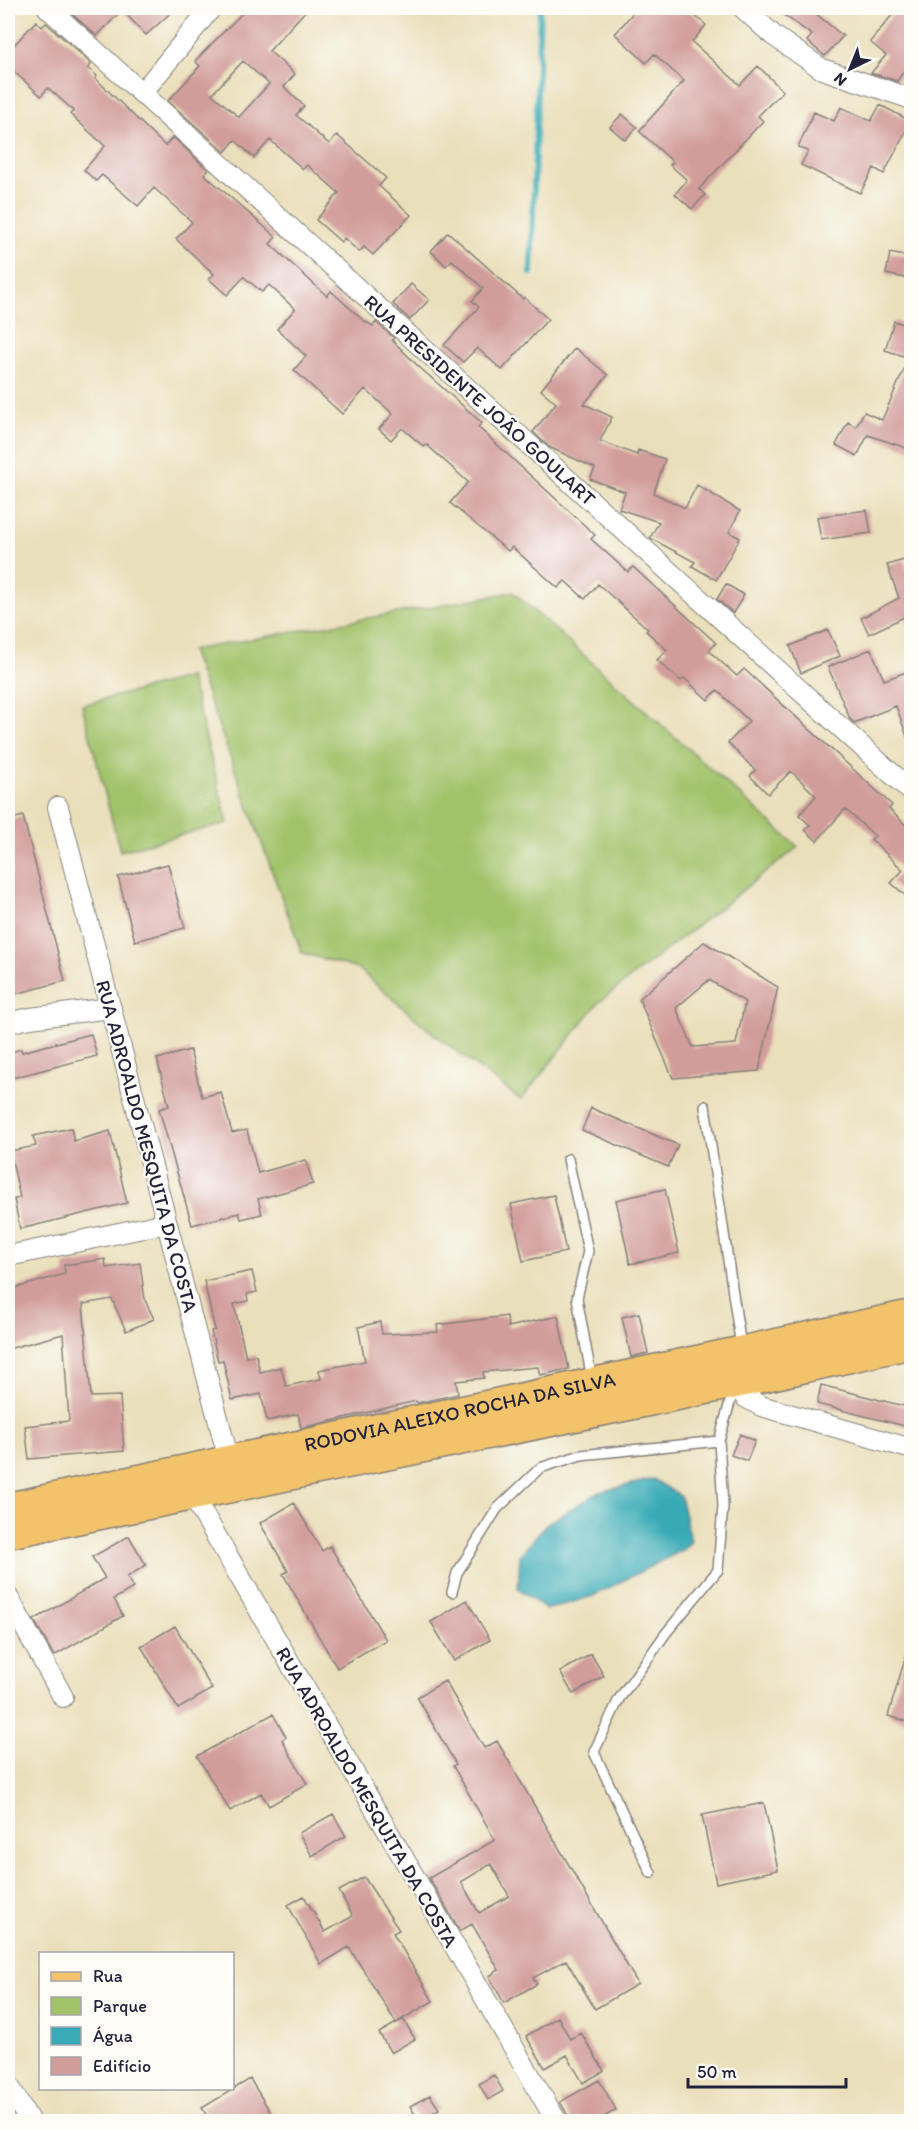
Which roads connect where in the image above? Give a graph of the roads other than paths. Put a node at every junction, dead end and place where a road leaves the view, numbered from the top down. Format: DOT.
graph roads {
  1 [pos="48,8"];
  2 [pos="211,8"];
  3 [pos="743,8"];
  4 [pos="142,93"];
  5 [pos="912,99"];
  6 [pos="912,792"];
  7 [pos="58,807"];
  8 [pos="111,1008"];
  9 [pos="8,1023"];
  10 [pos="705,1106"];
  11 [pos="568,1159"];
  12 [pos="167,1223"];
  13 [pos="8,1256"];
  14 [pos="912,1315"];
  15 [pos="912,1343"];
  16 [pos="732,1353"];
  17 [pos="592,1383"];
  18 [pos="735,1383"];
  19 [pos="719,1441"];
  20 [pos="912,1449"];
  21 [pos="232,1473"];
  22 [pos="186,1483"];
  23 [pos="8,1508"];
  24 [pos="8,1533"];
  25 [pos="452,1592"];
  26 [pos="8,1597"];
  27 [pos="63,1697"];
  28 [pos="651,1874"];
  29 [pos="8,2084"];
  30 [pos="30,2121"];
  31 [pos="557,2121"];
  1 -- 4 [label="street, RUA PRESIDENTE JOÃO GOULART"];
  2 -- 4 [label="street"];
  3 -- 5 [label="street"];
  4 -- 6 [label="street, RUA PRESIDENTE JOÃO GOULART"];
  7 -- 8 [label="street, RUA ADROALDO MESQUITA DA COSTA"];
  8 -- 9 [label="street"];
  8 -- 12 [label="street, RUA ADROALDO MESQUITA DA COSTA"];
  10 -- 16 [label="lane"];
  11 -- 17 [label="lane"];
  12 -- 13 [label="street"];
  12 -- 21 [label="street, RUA ADROALDO MESQUITA DA COSTA"];
  14 -- 16 [label="main road, RODOVIA ALEIXO ROCHA DA SILVA"];
  15 -- 18 [label="main road, RODOVIA ALEIXO ROCHA DA SILVA"];
  16 -- 17 [label="main road, RODOVIA ALEIXO ROCHA DA SILVA"];
  16 -- 18 [label="street"];
  17 -- 21 [label="main road, RODOVIA ALEIXO ROCHA DA SILVA"];
  18 -- 19 [label="lane"];
  18 -- 20 [label="street"];
  18 -- 21 [label="main road, RODOVIA ALEIXO ROCHA DA SILVA"];
  19 -- 25 [label="lane"];
  19 -- 28 [label="lane"];
  21 -- 22 [label="main road, RODOVIA ALEIXO ROCHA DA SILVA"];
  22 -- 23 [label="main road, RODOVIA ALEIXO ROCHA DA SILVA"];
  22 -- 24 [label="main road, RODOVIA ALEIXO ROCHA DA SILVA"];
  22 -- 31 [label="street, RUA ADROALDO MESQUITA DA COSTA"];
  26 -- 27 [label="street"];
  29 -- 30 [label="street"];
}
